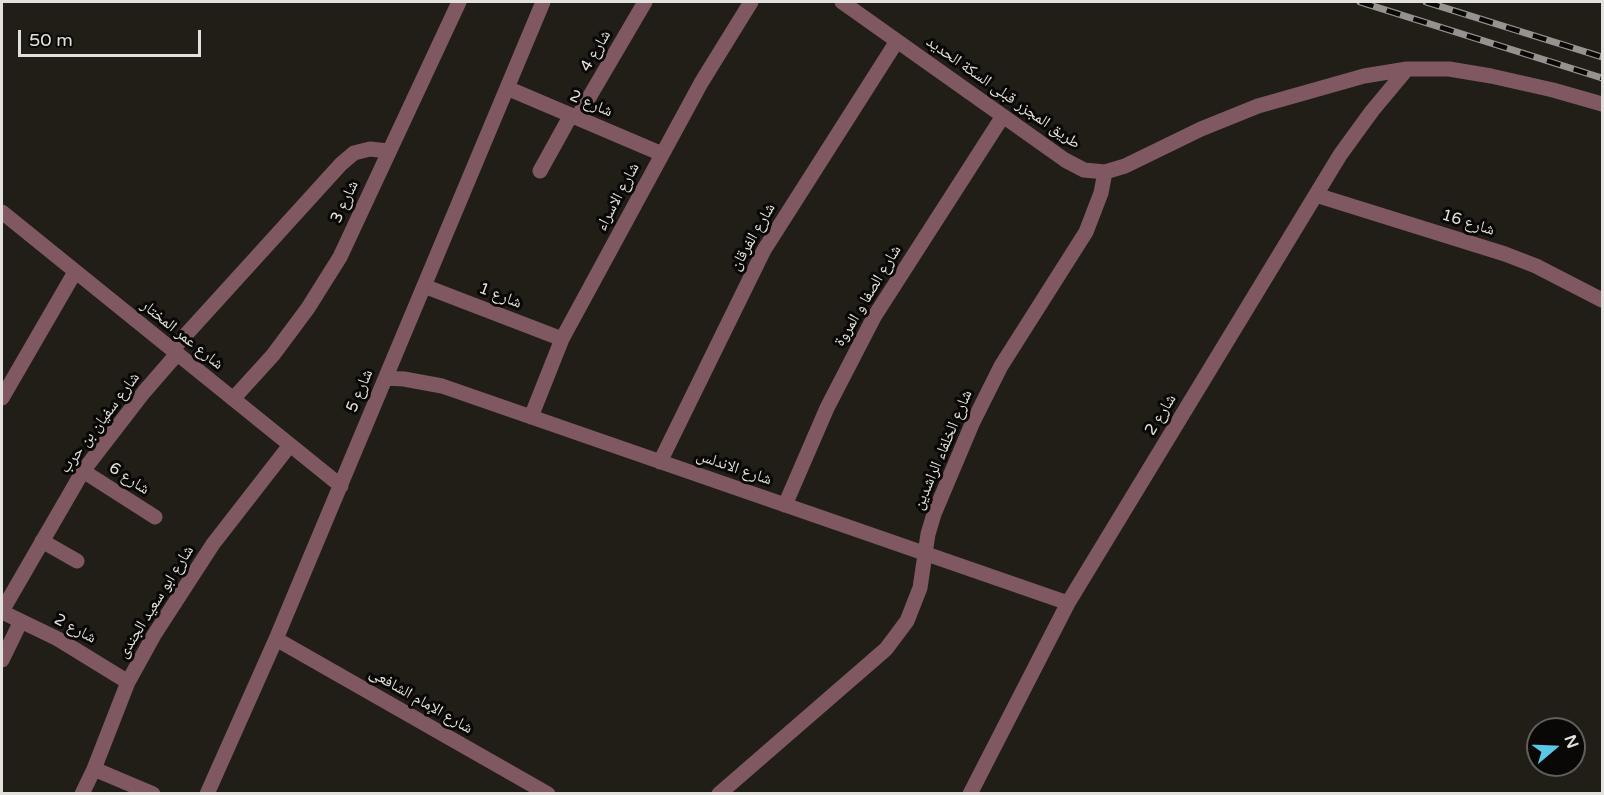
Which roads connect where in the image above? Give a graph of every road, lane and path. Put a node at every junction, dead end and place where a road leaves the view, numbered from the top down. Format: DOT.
graph roads {
  1 [pos="459,2"];
  2 [pos="543,2"];
  3 [pos="645,2"];
  4 [pos="751,2"];
  5 [pos="842,2"];
  6 [pos="897,41"];
  7 [pos="1407,69"];
  8 [pos="507,88"];
  9 [pos="1602,104"];
  10 [pos="1003,116"];
  11 [pos="574,117"];
  12 [pos="388,151"];
  13 [pos="662,154"];
  14 [pos="540,171"];
  15 [pos="1105,172"];
  16 [pos="1316,195"];
  17 [pos="3,216"];
  18 [pos="75,272"];
  19 [pos="424,286"];
  20 [pos="1602,300"];
  21 [pos="562,339"];
  22 [pos="175,352"];
  23 [pos="386,378"];
  24 [pos="2,398"];
  25 [pos="233,399"];
  26 [pos="531,417"];
  27 [pos="290,445"];
  28 [pos="660,462"];
  29 [pos="83,471"];
  30 [pos="340,486"];
  31 [pos="785,505"];
  32 [pos="155,517"];
  33 [pos="42,541"];
  34 [pos="926,554"];
  35 [pos="77,561"];
  36 [pos="1068,603"];
  37 [pos="2,611"];
  38 [pos="21,621"];
  39 [pos="276,639"];
  40 [pos="2,660"];
  41 [pos="128,682"];
  42 [pos="94,769"];
  43 [pos="82,794"];
  44 [pos="153,794"];
  45 [pos="207,794"];
  46 [pos="548,794"];
  47 [pos="719,794"];
  48 [pos="970,794"];
  1 -- 12 [label="street, شارع 3"];
  2 -- 8 [label="street, شارع 5"];
  3 -- 11 [label="street, شارع 4"];
  4 -- 13 [label="street, شارع الاسراء"];
  5 -- 6 [label="street, طريق المجزر قبلى السكة الحديد"];
  6 -- 10 [label="street, طريق المجزر قبلى السكة الحديد"];
  6 -- 28 [label="street, شارع الفرقان"];
  7 -- 9 [label="street"];
  7 -- 15 [label="street"];
  7 -- 16 [label="street, شارع 2"];
  8 -- 11 [label="street, شارع 2"];
  8 -- 19 [label="street, شارع 5"];
  10 -- 15 [label="street, طريق المجزر قبلى السكة الحديد"];
  10 -- 31 [label="street, شارع الصفا و المروة"];
  11 -- 13 [label="street, شارع 2"];
  11 -- 14 [label="street, شارع 4"];
  12 -- 22 [label="street, شارع سفيان بن حرب"];
  12 -- 25 [label="street, شارع 3"];
  13 -- 21 [label="street, شارع الاسراء"];
  15 -- 34 [label="street, شارع الخلفاء الراشدين"];
  16 -- 20 [label="street, شارع 16"];
  16 -- 36 [label="street, شارع 2"];
  17 -- 18 [label="street, شارع عمر المختار"];
  18 -- 22 [label="street, شارع عمر المختار"];
  18 -- 24 [label="street"];
  19 -- 21 [label="street, شارع 1"];
  19 -- 23 [label="street, شارع 5"];
  21 -- 26 [label="street, شارع الاسراء"];
  22 -- 25 [label="street, شارع عمر المختار"];
  22 -- 29 [label="street, شارع سفيان بن حرب"];
  23 -- 26 [label="street, شارع الاندلس"];
  23 -- 30 [label="street, شارع 5"];
  25 -- 27 [label="street, شارع عمر المختار"];
  26 -- 28 [label="street, شارع الاندلس"];
  27 -- 30 [label="street, شارع عمر المختار"];
  27 -- 41 [label="street, شارع ابو سعيد الجندى"];
  28 -- 31 [label="street, شارع الاندلس"];
  29 -- 32 [label="street, شارع 6"];
  29 -- 33 [label="street, شارع سفيان بن حرب"];
  30 -- 39 [label="street, شارع 5"];
  31 -- 34 [label="street, شارع الاندلس"];
  33 -- 35 [label="street"];
  33 -- 37 [label="street, شارع سفيان بن حرب"];
  34 -- 36 [label="street, شارع الاندلس"];
  34 -- 47 [label="street, شارع الخلفاء الراشدين"];
  36 -- 48 [label="street, شارع 2"];
  37 -- 38 [label="street, شارع 2"];
  38 -- 40 [label="street"];
  38 -- 41 [label="street, شارع 2"];
  39 -- 45 [label="street, شارع 5"];
  39 -- 46 [label="street, شارع الإمام الشافعى"];
  41 -- 42 [label="street, شارع ابو سعيد الجندى"];
  42 -- 43 [label="street, شارع ابو سعيد الجندى"];
  42 -- 44 [label="street"];
}
